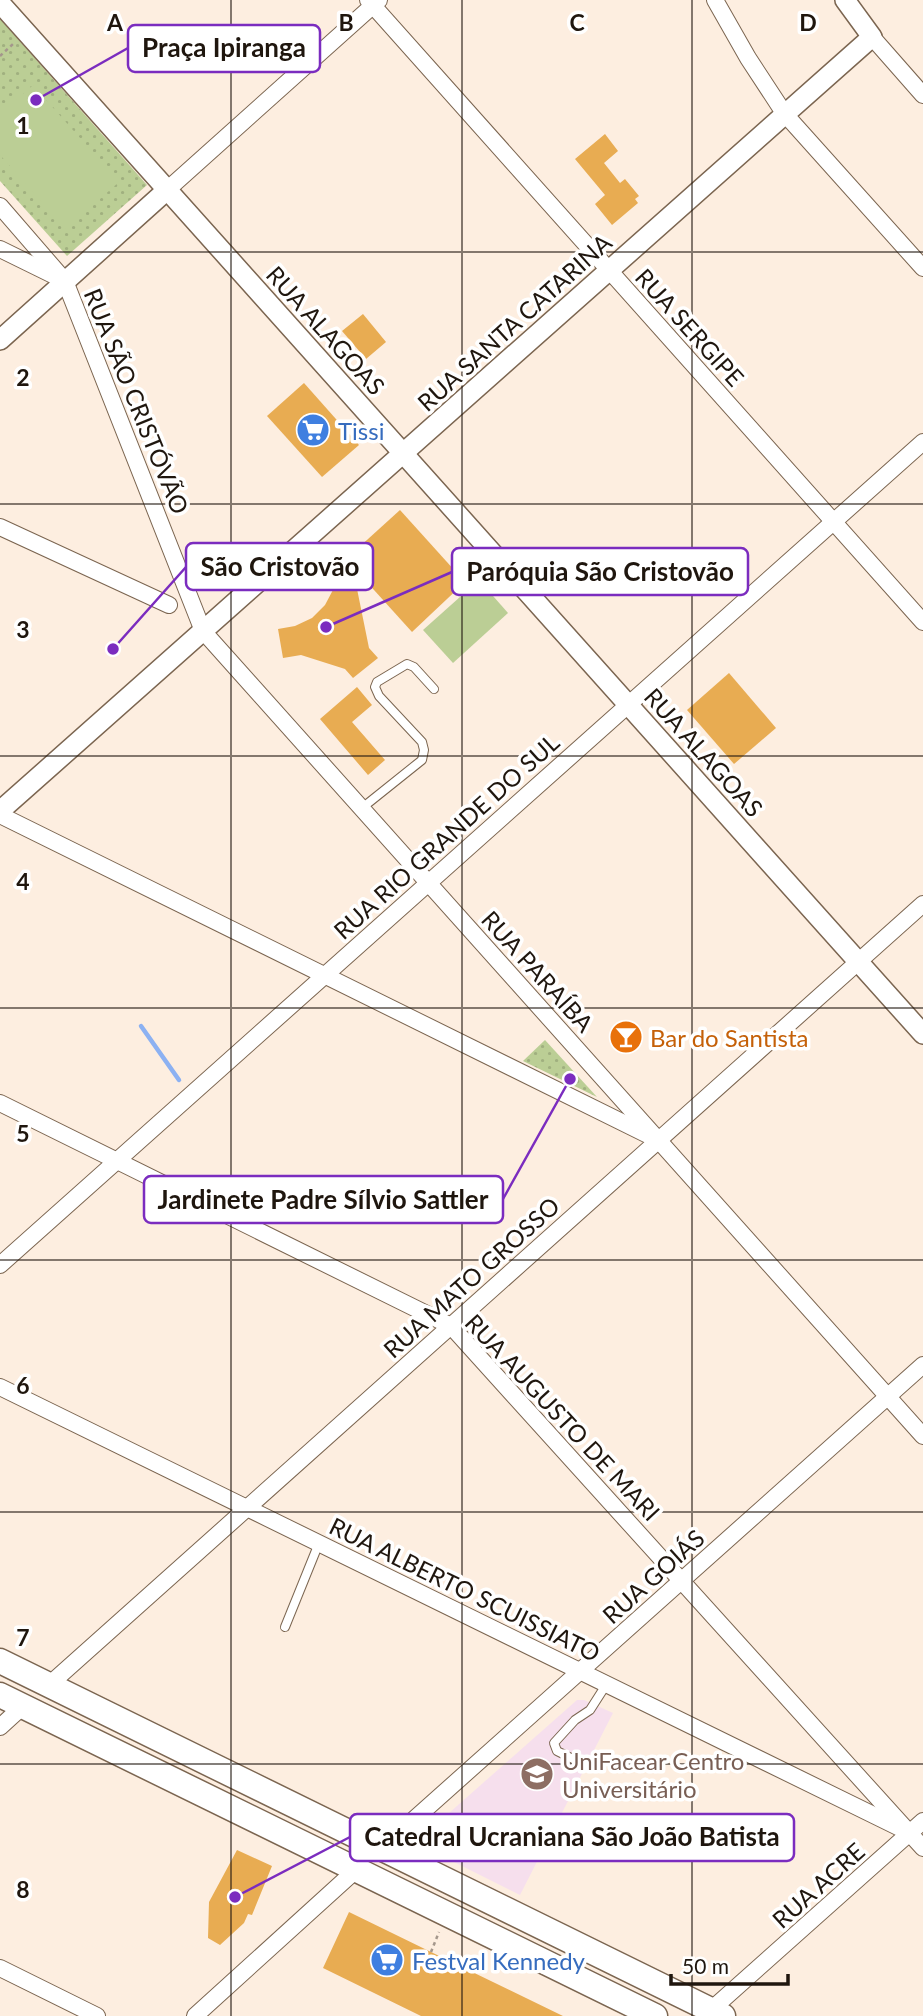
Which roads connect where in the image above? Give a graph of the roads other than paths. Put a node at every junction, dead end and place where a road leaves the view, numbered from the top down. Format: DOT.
graph roads {
  1 [pos="715,0"];
  2 [pos="845,0"];
  3 [pos="373,2"];
  4 [pos="0,3"];
  5 [pos="872,37"];
  6 [pos="923,95"];
  7 [pos="785,113"];
  8 [pos="167,190"];
  9 [pos="0,205"];
  10 [pos="0,249"];
  11 [pos="923,268"];
  12 [pos="609,270"];
  13 [pos="65,281"];
  14 [pos="0,340"];
  15 [pos="923,442"];
  16 [pos="403,453"];
  17 [pos="833,522"];
  18 [pos="0,527"];
  19 [pos="170,605"];
  20 [pos="923,622"];
  21 [pos="203,631"];
  22 [pos="434,689"];
  23 [pos="628,705"];
  24 [pos="362,808"];
  25 [pos="0,813"];
  26 [pos="428,883"];
  27 [pos="923,904"];
  28 [pos="858,962"];
  29 [pos="325,976"];
  30 [pos="923,1034"];
  31 [pos="0,1103"];
  32 [pos="659,1140"];
  33 [pos="116,1161"];
  34 [pos="0,1265"];
  35 [pos="451,1326"];
  36 [pos="923,1365"];
  37 [pos="0,1387"];
  38 [pos="888,1396"];
  39 [pos="923,1436"];
  40 [pos="247,1508"];
  41 [pos="319,1543"];
  42 [pos="681,1581"];
  43 [pos="285,1627"];
  44 [pos="0,1661"];
  45 [pos="580,1671"];
  46 [pos="49,1685"];
  47 [pos="606,1685"];
  48 [pos="0,1695"];
  49 [pos="23,1706"];
  50 [pos="0,1727"];
  51 [pos="582,1763"];
  52 [pos="216,1767"];
  53 [pos="192,1789"];
  54 [pos="923,1821"];
  55 [pos="909,1833"];
  56 [pos="382,1848"];
  57 [pos="923,1848"];
  58 [pos="357,1869"];
  59 [pos="0,1968"];
  60 [pos="717,2013"];
  61 [pos="97,2016"];
  62 [pos="195,2016"];
  63 [pos="655,2016"];
  1 -- 7 [label="street"];
  2 -- 5 [label="street"];
  3 -- 8 [label="street"];
  3 -- 12 [label="street, RUA SERGIPE"];
  4 -- 8 [label="street, RUA ALAGOAS"];
  5 -- 6 [label="street"];
  5 -- 7 [label="street, RUA SANTA CATARINA"];
  7 -- 11 [label="street"];
  7 -- 12 [label="street, RUA SANTA CATARINA"];
  8 -- 13 [label="street"];
  8 -- 16 [label="street, RUA ALAGOAS"];
  9 -- 13 [label="street, RUA SÃO CRISTÓVÃO"];
  10 -- 13 [label="street"];
  12 -- 16 [label="street, RUA SANTA CATARINA"];
  12 -- 17 [label="street, RUA SERGIPE"];
  13 -- 14 [label="street"];
  13 -- 21 [label="street, RUA SÃO CRISTÓVÃO"];
  15 -- 17 [label="street, RUA RIO GRANDE DO SUL"];
  16 -- 21 [label="street, RUA SANTA CATARINA"];
  16 -- 23 [label="street, RUA ALAGOAS"];
  17 -- 20 [label="street, RUA SERGIPE"];
  17 -- 23 [label="street, RUA RIO GRANDE DO SUL"];
  18 -- 19 [label="street"];
  21 -- 24 [label="street, RUA PARAÍBA"];
  21 -- 25 [label="street, RUA SANTA CATARINA"];
  22 -- 24 [label="lane"];
  23 -- 26 [label="street, RUA RIO GRANDE DO SUL"];
  23 -- 28 [label="street, RUA ALAGOAS"];
  24 -- 26 [label="street, RUA PARAÍBA"];
  25 -- 29 [label="street"];
  26 -- 29 [label="street, RUA RIO GRANDE DO SUL"];
  26 -- 32 [label="street, RUA PARAÍBA"];
  27 -- 28 [label="street, RUA MATO GROSSO"];
  28 -- 30 [label="street, RUA ALAGOAS"];
  28 -- 32 [label="street, RUA MATO GROSSO"];
  29 -- 32 [label="street"];
  29 -- 33 [label="street, RUA RIO GRANDE DO SUL"];
  31 -- 33 [label="street, RUA AUGUSTO DE MARI"];
  32 -- 35 [label="street, RUA MATO GROSSO"];
  32 -- 38 [label="street, RUA PARAÍBA"];
  33 -- 34 [label="street, RUA RIO GRANDE DO SUL"];
  33 -- 35 [label="street, RUA AUGUSTO DE MARI"];
  35 -- 40 [label="street, RUA MATO GROSSO"];
  35 -- 42 [label="street, RUA AUGUSTO DE MARI"];
  36 -- 38 [label="street, RUA GOIÁS"];
  37 -- 40 [label="street, RUA ALBERTO SCUISSIATO"];
  38 -- 39 [label="street, RUA PARAÍBA"];
  38 -- 42 [label="street, RUA GOIÁS"];
  40 -- 41 [label="street, RUA ALBERTO SCUISSIATO"];
  40 -- 46 [label="street, RUA MATO GROSSO"];
  41 -- 43 [label="lane"];
  41 -- 45 [label="street, RUA ALBERTO SCUISSIATO"];
  42 -- 45 [label="street, RUA GOIÁS"];
  42 -- 55 [label="street, RUA AUGUSTO DE MARI"];
  44 -- 46 [label="main road"];
  45 -- 47 [label="street, RUA ALBERTO SCUISSIATO"];
  45 -- 56 [label="street, RUA GOIÁS"];
  46 -- 52 [label="main road"];
  47 -- 51 [label="lane"];
  47 -- 55 [label="street, RUA ALBERTO SCUISSIATO"];
  48 -- 49 [label="main road"];
  49 -- 50 [label="street"];
  49 -- 53 [label="main road"];
  52 -- 53 [label="main road"];
  52 -- 56 [label="main road"];
  53 -- 58 [label="main road"];
  54 -- 55 [label="street, RUA ACRE"];
  55 -- 57 [label="street, RUA AUGUSTO DE MARI"];
  55 -- 60 [label="street, RUA ACRE"];
  56 -- 60 [label="main road"];
  58 -- 62 [label="street"];
  58 -- 63 [label="main road"];
  59 -- 61 [label="street"];
}
